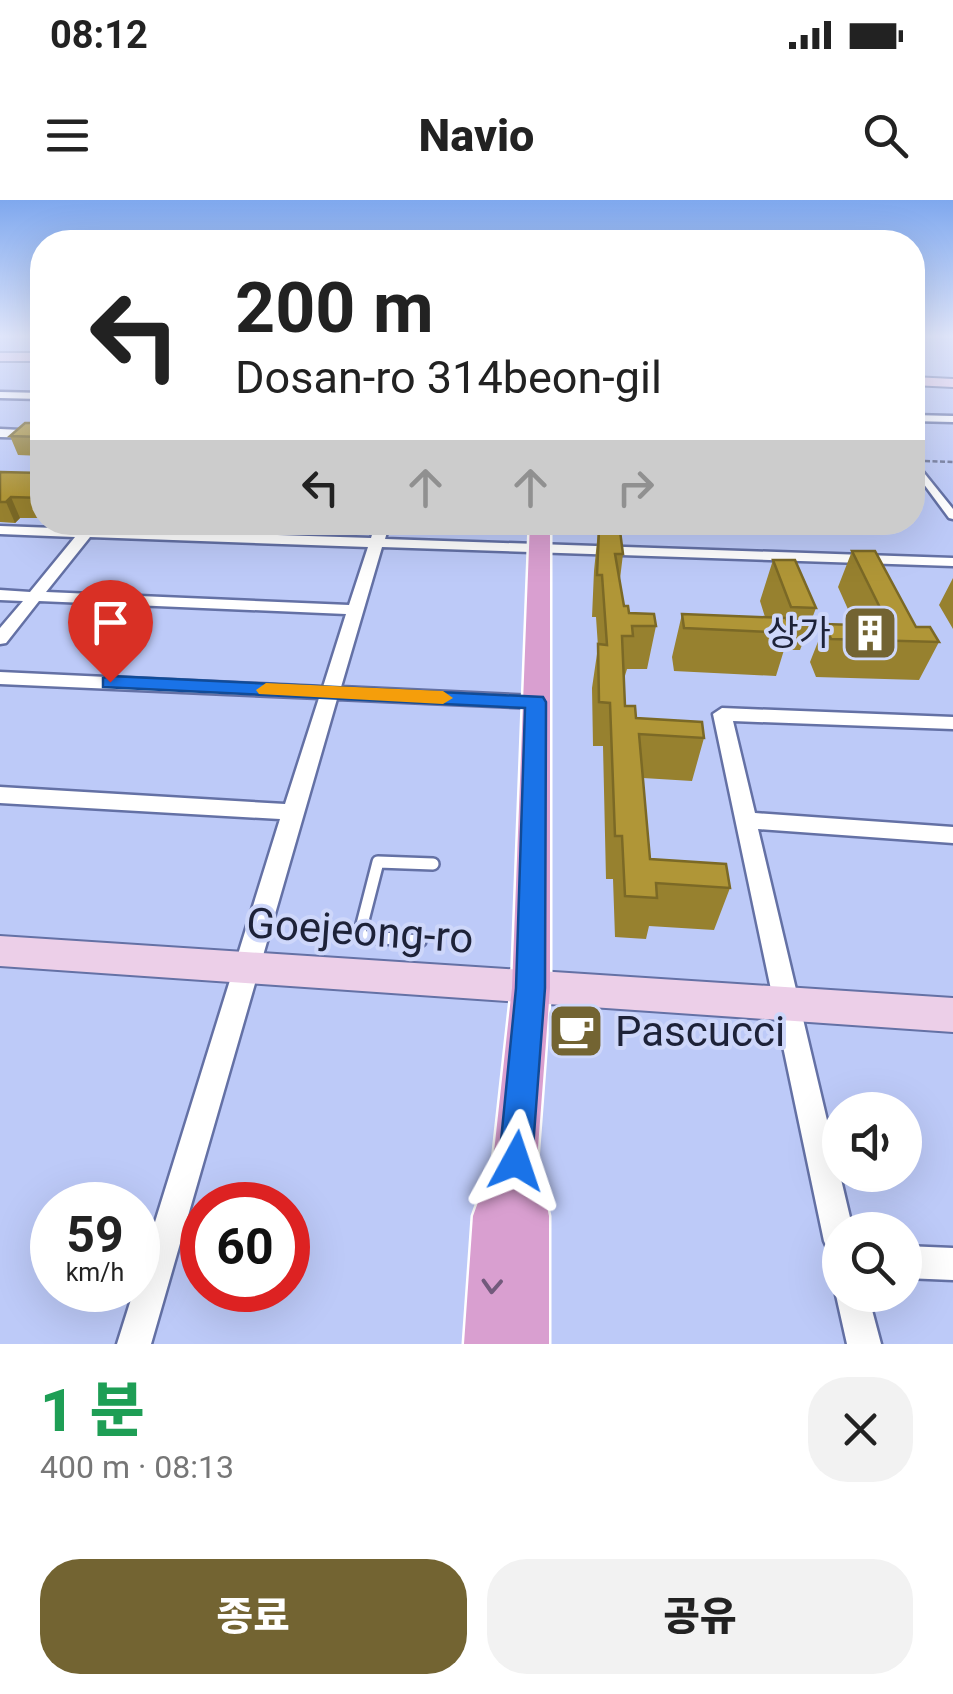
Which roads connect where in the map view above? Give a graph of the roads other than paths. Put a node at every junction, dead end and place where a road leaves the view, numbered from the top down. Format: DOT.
graph roads {
  1 [pos="0,396"];
  2 [pos="20,396"];
  3 [pos="30,396"];
  4 [pos="0,413"];
  5 [pos="925,418"];
  6 [pos="953,419"];
  7 [pos="0,434"];
  8 [pos="30,435"];
  9 [pos="925,478"];
  10 [pos="953,516"];
  11 [pos="30,529"];
  12 [pos="0,530"];
  13 [pos="84,535"];
  14 [pos="216,535"];
  15 [pos="380,535"];
  16 [pos="540,535"];
  17 [pos="378,544"];
  18 [pos="953,562"];
  19 [pos="0,595"];
  20 [pos="34,596"];
  21 [pos="357,610"];
  22 [pos="0,639"];
  23 [pos="0,678"];
  24 [pos="331,692"];
  25 [pos="535,702"];
  26 [pos="953,723"];
  27 [pos="0,795"];
  28 [pos="294,812"];
  29 [pos="746,820"];
  30 [pos="953,835"];
  31 [pos="434,864"];
  32 [pos="420,941"];
  33 [pos="0,951"];
  34 [pos="245,967"];
  35 [pos="531,988"];
  36 [pos="786,1004"];
  37 [pos="953,1015"];
  38 [pos="516,1161"];
  39 [pos="833,1212"];
  40 [pos="922,1263"];
  41 [pos="953,1264"];
  42 [pos="856,1312"];
  43 [pos="134,1344"];
  44 [pos="490,1344"];
  45 [pos="523,1344"];
  46 [pos="864,1344"];
  1 -- 2 [label="street"];
  2 -- 3 [label="street"];
  2 -- 4 [label="street"];
  5 -- 6 [label="street"];
  7 -- 8 [label="street"];
  9 -- 10 [label="street"];
  11 -- 12 [label="street"];
  13 -- 20 [label="street"];
  14 -- 17 [label="street"];
  15 -- 17 [label="street"];
  16 -- 17 [label="street"];
  16 -- 18 [label="street"];
  16 -- 25 [label="main road"];
  17 -- 21 [label="street"];
  19 -- 20 [label="street"];
  20 -- 21 [label="street"];
  20 -- 22 [label="street"];
  21 -- 24 [label="street"];
  23 -- 24 [label="street"];
  24 -- 25 [label="street"];
  24 -- 28 [label="street"];
  25 -- 35 [label="main road"];
  26 -- 29 [label="street"];
  27 -- 28 [label="street"];
  28 -- 34 [label="street"];
  29 -- 30 [label="street"];
  29 -- 36 [label="street"];
  31 -- 32 [label="lane"];
  33 -- 34 [label="main road, Goejeong-ro"];
  34 -- 35 [label="main road, Goejeong-ro"];
  34 -- 43 [label="street"];
  35 -- 36 [label="main road, Goejeong-ro"];
  35 -- 38 [label="main road"];
  36 -- 37 [label="main road, Goejeong-ro"];
  36 -- 39 [label="street"];
  38 -- 44 [label="main road, one-way"];
  38 -- 45 [label="main road"];
  40 -- 41 [label="street"];
  42 -- 46 [label="street"];
}
